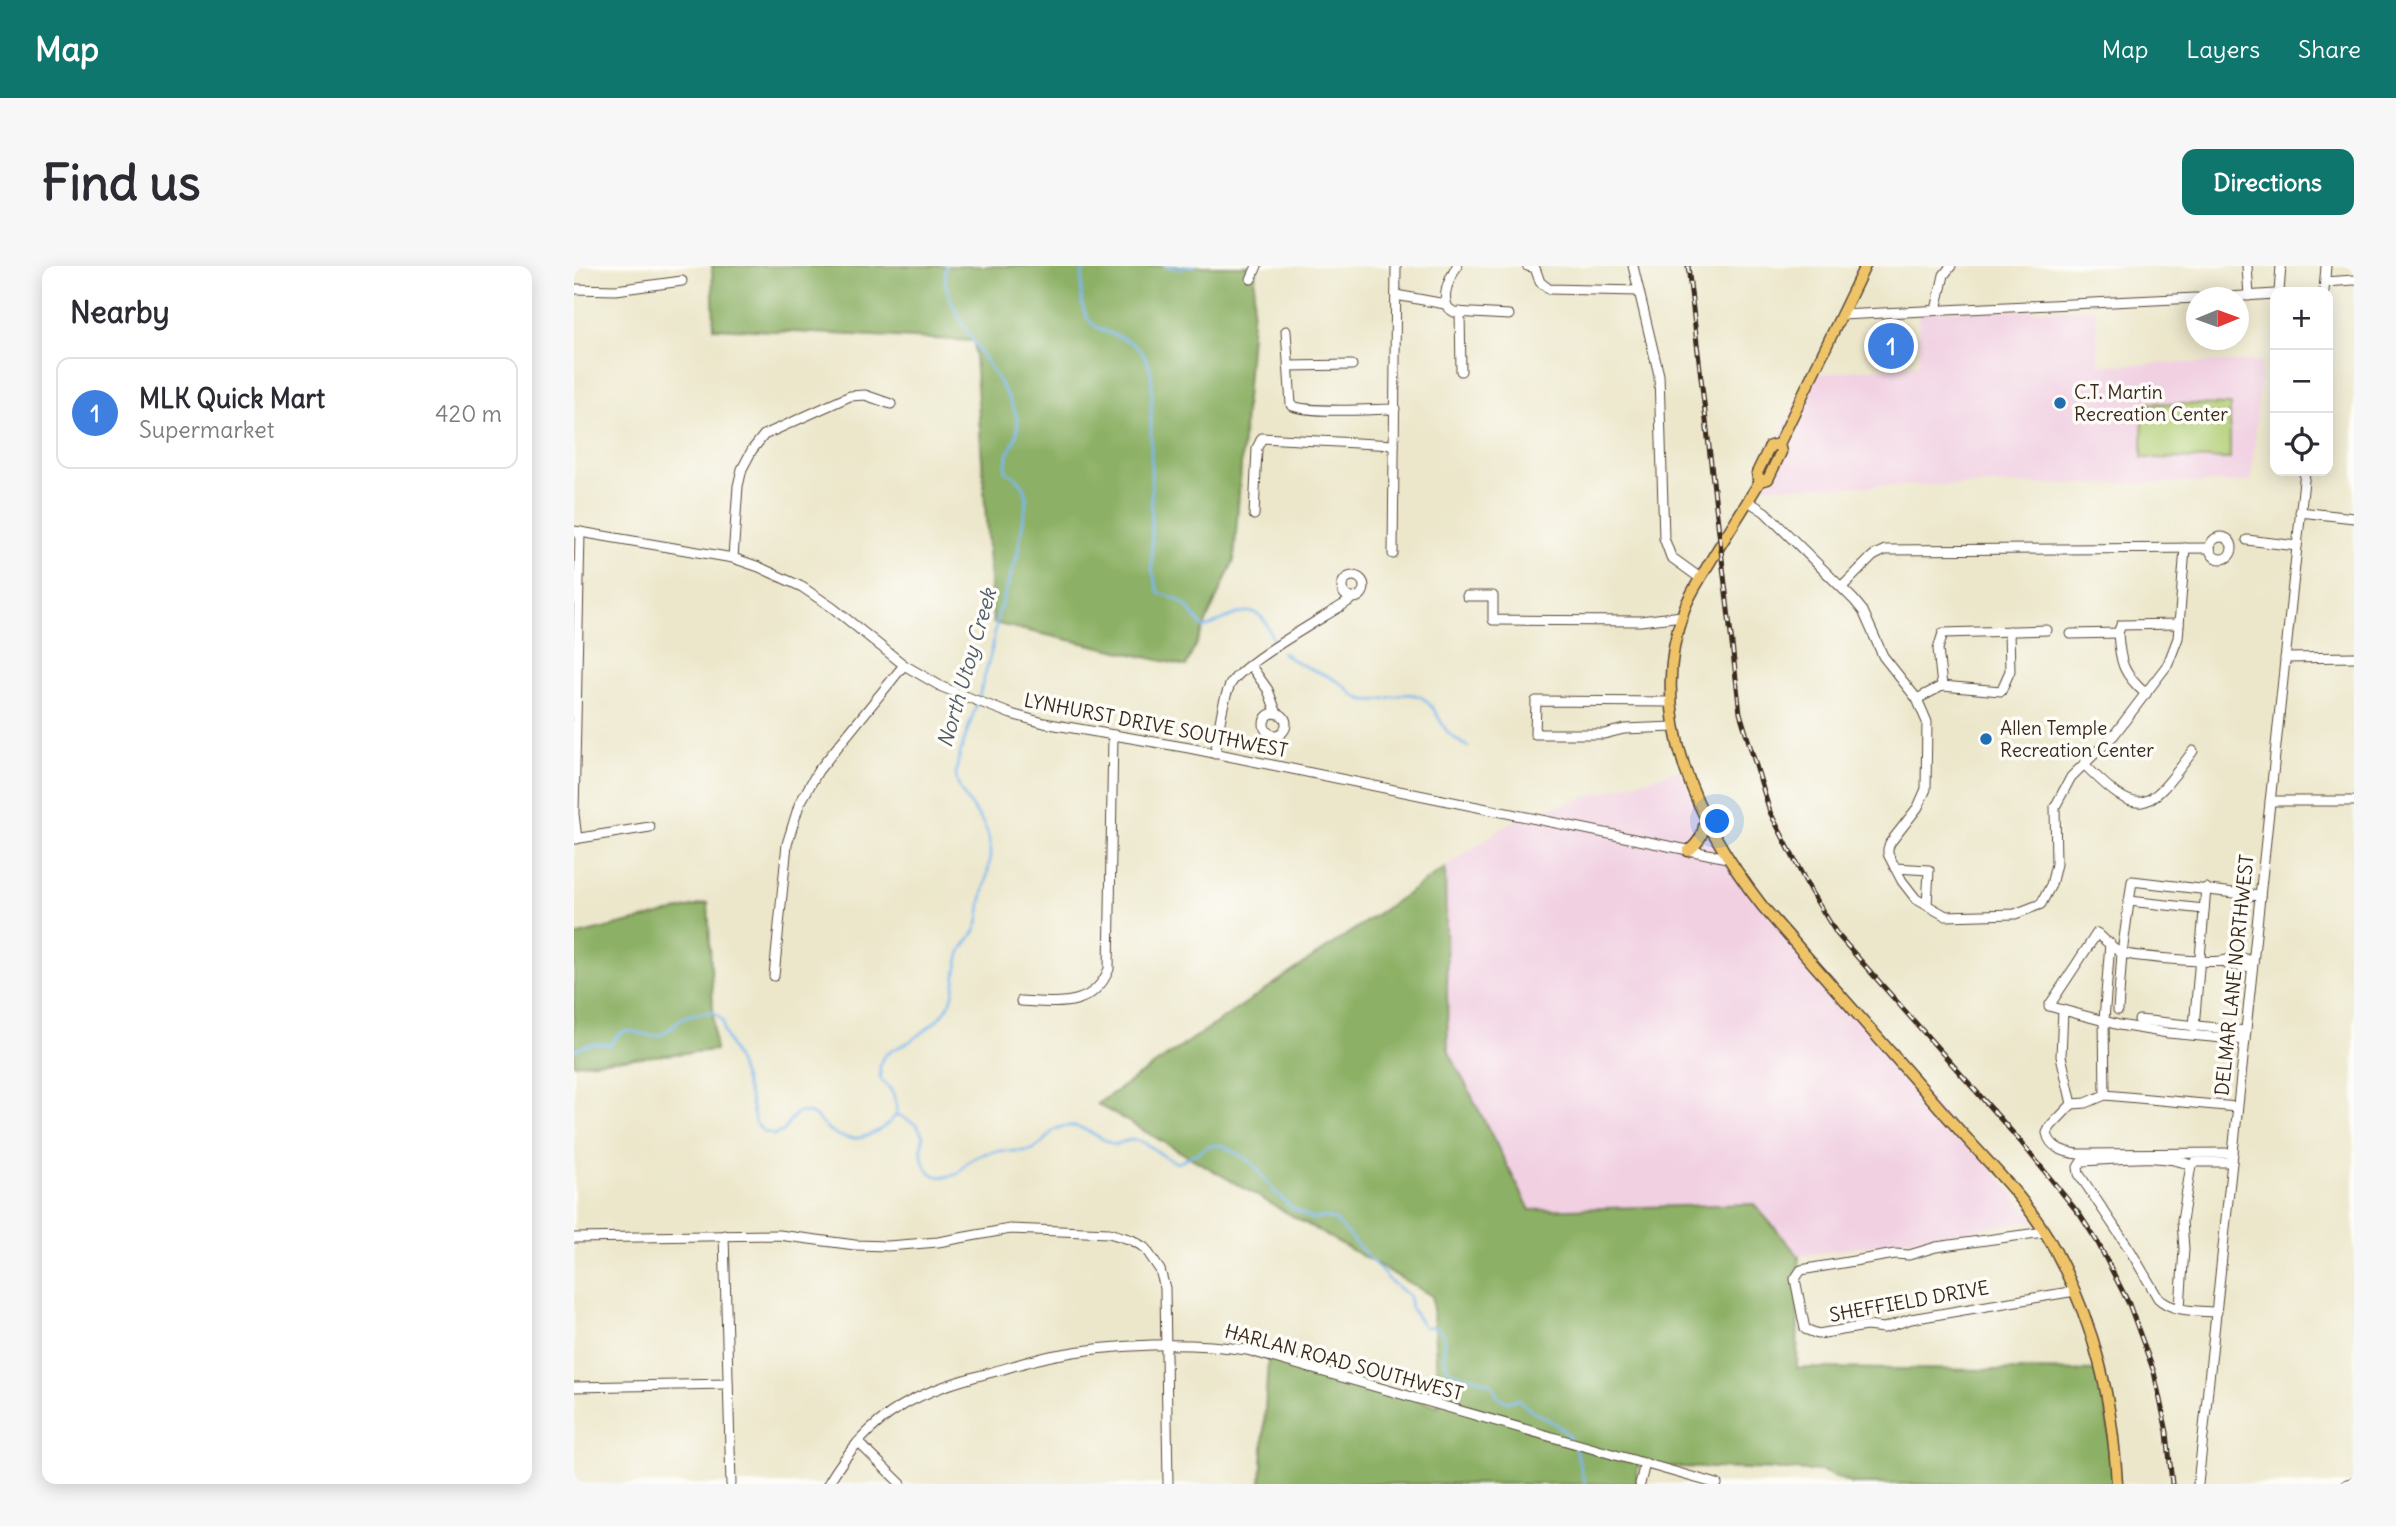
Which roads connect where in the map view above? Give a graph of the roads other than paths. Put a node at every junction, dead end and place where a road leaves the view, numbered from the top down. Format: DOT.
graph roads {
  1 [pos="1257,266"];
  2 [pos="1396,266"];
  3 [pos="1457,266"];
  4 [pos="1527,266"];
  5 [pos="1633,266"];
  6 [pos="1865,266"];
  7 [pos="1951,266"];
  8 [pos="2247,266"];
  9 [pos="2281,266"];
  10 [pos="2326,266"];
  11 [pos="1251,279"];
  12 [pos="2354,280"];
  13 [pos="682,281"];
  14 [pos="2248,287"];
  15 [pos="2278,287"];
  16 [pos="2324,287"];
  17 [pos="2331,287"];
  18 [pos="574,289"];
  19 [pos="1639,291"];
  20 [pos="2270,294"];
  21 [pos="1396,295"];
  22 [pos="2249,296"];
  23 [pos="2186,298"];
  24 [pos="1445,304"];
  25 [pos="1936,310"];
  26 [pos="1460,312"];
  27 [pos="1509,315"];
  28 [pos="1841,315"];
  29 [pos="1286,331"];
  30 [pos="1288,366"];
  31 [pos="1352,366"];
  32 [pos="1461,371"];
  33 [pos="891,404"];
  34 [pos="1395,409"];
  35 [pos="1394,445"];
  36 [pos="2304,476"];
  37 [pos="1748,501"];
  38 [pos="2300,512"];
  39 [pos="1254,515"];
  40 [pos="2354,518"];
  41 [pos="577,531"];
  42 [pos="2247,540"];
  43 [pos="2297,546"];
  44 [pos="2185,548"];
  45 [pos="2210,548"];
  46 [pos="1393,554"];
  47 [pos="733,558"];
  48 [pos="1700,578"];
  49 [pos="1842,587"];
  50 [pos="1467,596"];
  51 [pos="1350,598"];
  52 [pos="1682,617"];
  53 [pos="2179,624"];
  54 [pos="2009,631"];
  55 [pos="2047,631"];
  56 [pos="2118,633"];
  57 [pos="2071,634"];
  58 [pos="2354,657"];
  59 [pos="2285,658"];
  60 [pos="904,665"];
  61 [pos="1251,666"];
  62 [pos="1942,686"];
  63 [pos="2146,694"];
  64 [pos="1917,699"];
  65 [pos="1671,702"];
  66 [pos="1277,714"];
  67 [pos="1674,727"];
  68 [pos="1112,735"];
  69 [pos="2193,751"];
  70 [pos="1215,754"];
  71 [pos="2084,764"];
  72 [pos="2270,801"];
  73 [pos="2354,801"];
  74 [pos="1706,818"];
  75 [pos="650,827"];
  76 [pos="575,839"];
  77 [pos="1688,851"];
  78 [pos="1727,858"];
  79 [pos="1895,868"];
  80 [pos="2206,888"];
  81 [pos="2260,896"];
  82 [pos="2129,901"];
  83 [pos="1927,905"];
  84 [pos="2204,909"];
  85 [pos="2109,943"];
  86 [pos="2122,953"];
  87 [pos="2199,960"];
  88 [pos="2253,963"];
  89 [pos="774,976"];
  90 [pos="1021,1002"];
  91 [pos="2063,1010"];
  92 [pos="2119,1010"];
  93 [pos="2104,1020"];
  94 [pos="2139,1020"];
  95 [pos="2194,1027"];
  96 [pos="2245,1036"];
  97 [pos="2105,1095"];
  98 [pos="2072,1104"];
  99 [pos="2237,1107"];
  100 [pos="2233,1158"];
  101 [pos="2191,1165"];
  102 [pos="2044,1232"];
  103 [pos="724,1235"];
  104 [pos="574,1238"];
  105 [pos="2075,1290"];
  106 [pos="2180,1308"];
  107 [pos="2217,1312"];
  108 [pos="1166,1345"];
  109 [pos="728,1384"];
  110 [pos="574,1387"];
  111 [pos="858,1441"];
  112 [pos="1645,1463"];
  113 [pos="2354,1482"];
  114 [pos="731,1484"];
  115 [pos="828,1484"];
  116 [pos="901,1484"];
  117 [pos="1168,1484"];
  118 [pos="1640,1484"];
  119 [pos="1717,1484"];
  120 [pos="2117,1484"];
  121 [pos="2199,1484"];
  122 [pos="2347,1484"];
  1 -- 11 [label="street"];
  2 -- 21 [label="street"];
  3 -- 24 [label="street"];
  4 -- 19 [label="street"];
  5 -- 19 [label="street"];
  6 -- 28 [label="main road"];
  7 -- 25 [label="street"];
  8 -- 14 [label="street"];
  9 -- 15 [label="street"];
  10 -- 16 [label="street"];
  12 -- 17 [label="street"];
  13 -- 18 [label="street"];
  19 -- 48 [label="street"];
  20 -- 22 [label="street"];
  21 -- 24 [label="street"];
  21 -- 34 [label="street"];
  23 -- 25 [label="street"];
  24 -- 26 [label="street"];
  25 -- 28 [label="street"];
  26 -- 27 [label="street"];
  26 -- 32 [label="street"];
  28 -- 37 [label="main road"];
  29 -- 30 [label="street"];
  30 -- 31 [label="street"];
  30 -- 34 [label="street"];
  33 -- 47 [label="street"];
  34 -- 35 [label="street"];
  35 -- 39 [label="street"];
  35 -- 46 [label="street"];
  36 -- 38 [label="street, DELMAR LANE NORTHWEST"];
  37 -- 48 [label="main road"];
  37 -- 49 [label="street"];
  38 -- 40 [label="street"];
  38 -- 43 [label="street, DELMAR LANE NORTHWEST"];
  41 -- 47 [label="street, LYNHURST DRIVE SOUTHWEST"];
  41 -- 76 [label="street"];
  42 -- 43 [label="street"];
  43 -- 59 [label="street, DELMAR LANE NORTHWEST"];
  44 -- 45 [label="street"];
  44 -- 49 [label="street"];
  44 -- 53 [label="street"];
  47 -- 60 [label="street, LYNHURST DRIVE SOUTHWEST"];
  48 -- 52 [label="main road"];
  49 -- 64 [label="street"];
  50 -- 52 [label="street"];
  51 -- 61 [label="street"];
  52 -- 65 [label="main road"];
  53 -- 56 [label="street"];
  53 -- 63 [label="street"];
  54 -- 55 [label="street"];
  54 -- 62 [label="street"];
  54 -- 62 [label="street"];
  56 -- 57 [label="street"];
  56 -- 63 [label="street"];
  58 -- 59 [label="street"];
  59 -- 72 [label="street, DELMAR LANE NORTHWEST"];
  60 -- 68 [label="street, LYNHURST DRIVE SOUTHWEST"];
  60 -- 89 [label="street"];
  61 -- 66 [label="street"];
  61 -- 70 [label="street"];
  62 -- 64 [label="street"];
  63 -- 71 [label="street"];
  64 -- 79 [label="street"];
  65 -- 67 [label="main road"];
  65 -- 67 [label="street"];
  67 -- 74 [label="main road"];
  68 -- 70 [label="street, LYNHURST DRIVE SOUTHWEST"];
  68 -- 90 [label="street"];
  69 -- 71 [label="street"];
  70 -- 77 [label="street, LYNHURST DRIVE SOUTHWEST"];
  71 -- 83 [label="street"];
  72 -- 73 [label="street"];
  72 -- 81 [label="street, DELMAR LANE NORTHWEST"];
  74 -- 77 [label="main road"];
  74 -- 78 [label="main road"];
  75 -- 76 [label="street"];
  77 -- 78 [label="street, LYNHURST DRIVE SOUTHWEST"];
  78 -- 102 [label="main road"];
  79 -- 83 [label="street"];
  79 -- 83 [label="street"];
  80 -- 81 [label="street"];
  80 -- 82 [label="street"];
  80 -- 84 [label="street"];
  81 -- 88 [label="street, DELMAR LANE NORTHWEST"];
  82 -- 84 [label="street"];
  82 -- 86 [label="street"];
  84 -- 87 [label="street"];
  85 -- 86 [label="street"];
  85 -- 91 [label="street"];
  85 -- 93 [label="street"];
  86 -- 87 [label="street"];
  86 -- 92 [label="street"];
  87 -- 88 [label="street"];
  87 -- 95 [label="street"];
  88 -- 96 [label="street, DELMAR LANE NORTHWEST"];
  91 -- 93 [label="street"];
  91 -- 98 [label="street"];
  93 -- 96 [label="street"];
  93 -- 97 [label="street"];
  94 -- 95 [label="street"];
  95 -- 96 [label="street"];
  96 -- 99 [label="street, DELMAR LANE NORTHWEST"];
  97 -- 98 [label="street"];
  97 -- 99 [label="street"];
  98 -- 100 [label="street"];
  99 -- 100 [label="street, DELMAR LANE NORTHWEST"];
  100 -- 101 [label="street"];
  100 -- 107 [label="street, DELMAR LANE NORTHWEST"];
  101 -- 106 [label="street"];
  101 -- 106 [label="street"];
  102 -- 105 [label="main road"];
  102 -- 105 [label="street, SHEFFIELD DRIVE"];
  103 -- 104 [label="street"];
  103 -- 108 [label="street"];
  103 -- 109 [label="street"];
  105 -- 120 [label="main road"];
  106 -- 107 [label="street"];
  107 -- 121 [label="street, DELMAR LANE NORTHWEST"];
  108 -- 111 [label="street, HARLAN ROAD SOUTHWEST"];
  108 -- 112 [label="street, HARLAN ROAD SOUTHWEST"];
  108 -- 117 [label="street"];
  109 -- 110 [label="street"];
  109 -- 114 [label="street"];
  111 -- 115 [label="street, HARLAN ROAD SOUTHWEST"];
  111 -- 116 [label="street"];
  112 -- 118 [label="street"];
  112 -- 119 [label="street, HARLAN ROAD SOUTHWEST"];
  113 -- 122 [label="street"];
}
